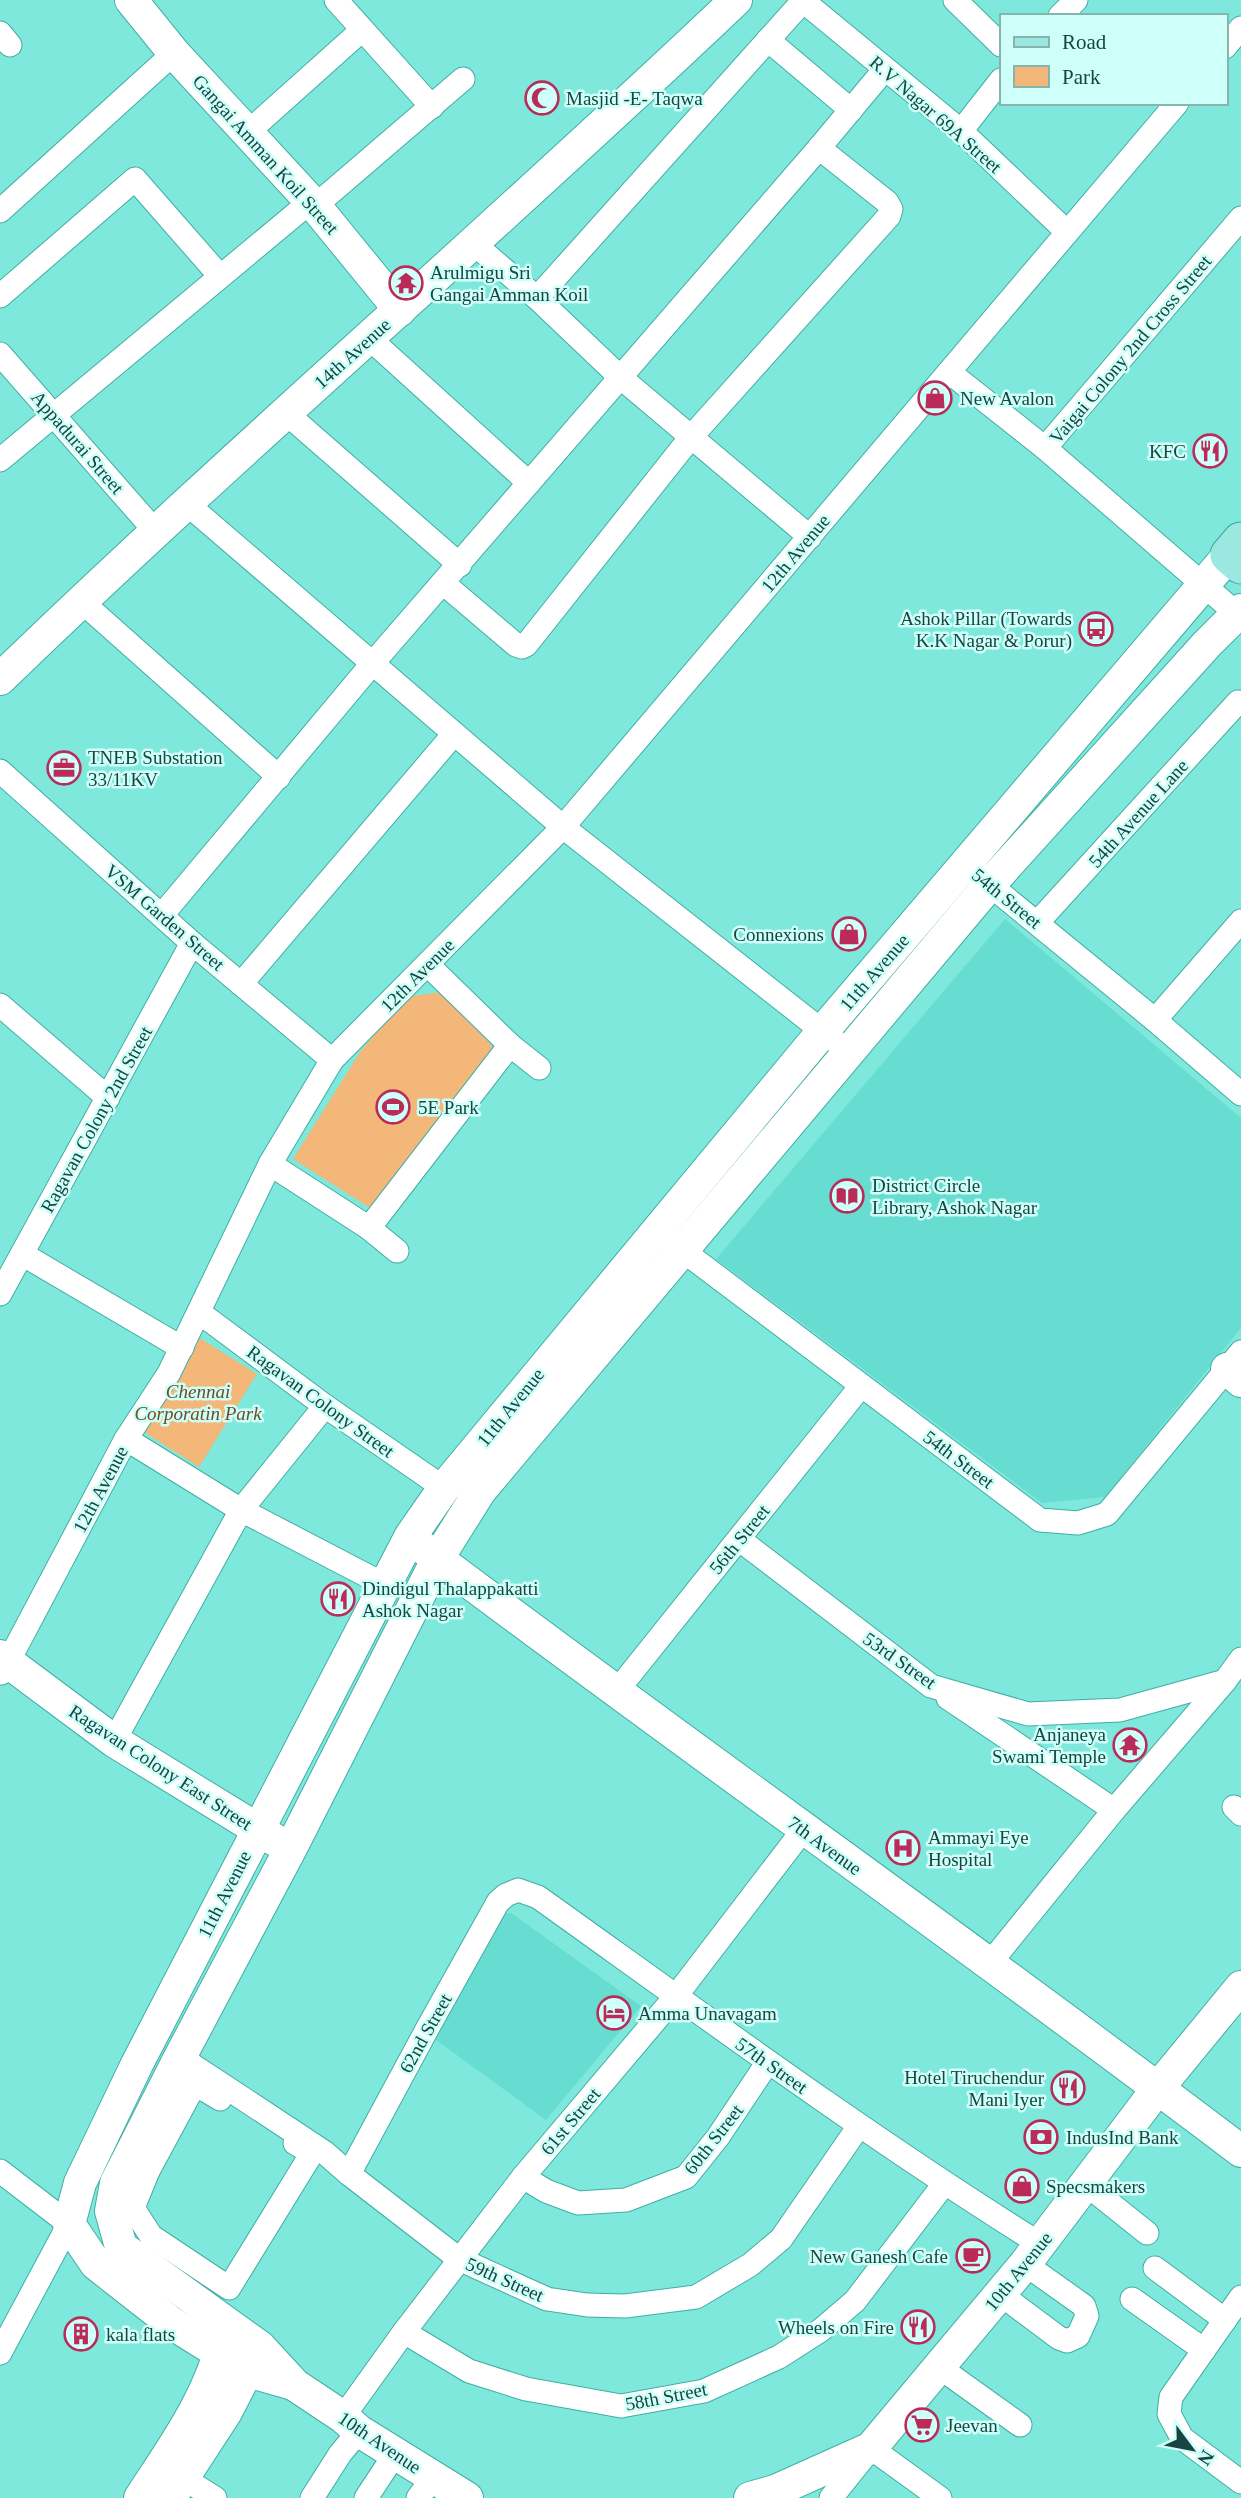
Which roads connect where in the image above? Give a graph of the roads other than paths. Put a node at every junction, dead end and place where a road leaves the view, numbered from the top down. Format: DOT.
graph roads {
  1 [pos="131,0"];
  2 [pos="336,0"];
  3 [pos="955,0"];
  4 [pos="1076,0"];
  5 [pos="802,1"];
  6 [pos="731,2"];
  7 [pos="1062,14"];
  8 [pos="1241,28"];
  9 [pos="362,30"];
  10 [pos="768,40"];
  11 [pos="1000,45"];
  12 [pos="1227,45"];
  13 [pos="174,53"];
  14 [pos="885,69"];
  15 [pos="463,79"];
  16 [pos="1000,81"];
  17 [pos="1175,105"];
  18 [pos="432,107"];
  19 [pos="851,110"];
  20 [pos="961,131"];
  21 [pos="247,133"];
  22 [pos="819,148"];
  23 [pos="313,204"];
  24 [pos="0,211"];
  25 [pos="1241,218"];
  26 [pos="1067,232"];
  27 [pos="473,243"];
  28 [pos="219,275"];
  29 [pos="0,296"];
  30 [pos="537,298"];
  31 [pos="400,310"];
  32 [pos="369,338"];
  33 [pos="0,354"];
  34 [pos="949,372"];
  35 [pos="620,377"];
  36 [pos="286,413"];
  37 [pos="55,414"];
  38 [pos="691,436"];
  39 [pos="1045,449"];
  40 [pos="0,460"];
  41 [pos="529,483"];
  42 [pos="186,503"];
  43 [pos="155,531"];
  44 [pos="810,537"];
  45 [pos="1237,553"];
  46 [pos="460,565"];
  47 [pos="443,583"];
  48 [pos="1204,585"];
  49 [pos="81,601"];
  50 [pos="1239,611"];
  51 [pos="372,664"];
  52 [pos="0,679"];
  53 [pos="1238,702"];
  54 [pos="454,734"];
  55 [pos="0,771"];
  56 [pos="278,776"];
  57 [pos="563,827"];
  58 [pos="978,874"];
  59 [pos="162,915"];
  60 [pos="1241,921"];
  61 [pos="1037,923"];
  62 [pos="192,943"];
  63 [pos="428,965"];
  64 [pos="241,984"];
  65 [pos="0,1004"];
  66 [pos="1155,1020"];
  67 [pos="823,1031"];
  68 [pos="510,1045"];
  69 [pos="849,1051"];
  70 [pos="332,1060"];
  71 [pos="539,1068"];
  72 [pos="1241,1094"];
  73 [pos="108,1098"];
  74 [pos="270,1164"];
  75 [pos="369,1228"];
  76 [pos="656,1230"];
  77 [pos="681,1250"];
  78 [pos="397,1251"];
  79 [pos="22,1254"];
  80 [pos="0,1294"];
  81 [pos="200,1313"];
  82 [pos="182,1348"];
  83 [pos="1236,1367"];
  84 [pos="861,1386"];
  85 [pos="325,1405"];
  86 [pos="126,1439"];
  87 [pos="444,1488"];
  88 [pos="241,1510"];
  89 [pos="410,1538"];
  90 [pos="740,1540"];
  91 [pos="438,1558"];
  92 [pos="385,1585"];
  93 [pos="1241,1659"];
  94 [pos="3,1664"];
  95 [pos="1224,1681"];
  96 [pos="931,1686"];
  97 [pos="616,1692"];
  98 [pos="114,1741"];
  99 [pos="1114,1810"];
  100 [pos="257,1830"];
  101 [pos="803,1830"];
  102 [pos="291,1848"];
  103 [pos="506,1895"];
  104 [pos="990,1963"];
  105 [pos="1241,1987"];
  106 [pos="676,1996"];
  107 [pos="180,2057"];
  108 [pos="768,2062"];
  109 [pos="1158,2088"];
  110 [pos="859,2126"];
  111 [pos="1241,2151"];
  112 [pos="324,2152"];
  113 [pos="138,2165"];
  114 [pos="0,2171"];
  115 [pos="349,2174"];
  116 [pos="523,2177"];
  117 [pos="944,2185"];
  118 [pos="1087,2185"];
  119 [pos="69,2224"];
  120 [pos="1147,2233"];
  121 [pos="1033,2254"];
  122 [pos="458,2259"];
  123 [pos="1155,2268"];
  124 [pos="1000,2294"];
  125 [pos="1241,2297"];
  126 [pos="1132,2299"];
  127 [pos="1225,2320"];
  128 [pos="226,2322"];
  129 [pos="404,2332"];
  130 [pos="1204,2350"];
  131 [pos="0,2353"];
  132 [pos="220,2353"];
  133 [pos="254,2359"];
  134 [pos="939,2367"];
  135 [pos="295,2385"];
  136 [pos="351,2424"];
  137 [pos="1020,2425"];
  138 [pos="871,2448"];
  139 [pos="395,2454"];
  140 [pos="1241,2482"];
  141 [pos="426,2488"];
  142 [pos="181,2489"];
  143 [pos="140,2498"];
  144 [pos="215,2498"];
  145 [pos="312,2498"];
  146 [pos="366,2498"];
  147 [pos="467,2498"];
  148 [pos="750,2498"];
  149 [pos="831,2498"];
  150 [pos="940,2498"];
  1 -- 13 [label="main road, Gangai Amman Koil Street"];
  2 -- 9 [label="street"];
  3 -- 11 [label="street"];
  4 -- 7 [label="street"];
  5 -- 10 [label="street"];
  5 -- 14 [label="street, R.V Nagar 69A Street"];
  6 -- 27 [label="main road, 14th Avenue"];
  8 -- 12 [label="street"];
  9 -- 18 [label="street"];
  9 -- 21 [label="street"];
  10 -- 19 [label="street"];
  10 -- 30 [label="street"];
  13 -- 21 [label="main road, Gangai Amman Koil Street"];
  13 -- 24 [label="street"];
  14 -- 19 [label="street"];
  14 -- 20 [label="street, R.V Nagar 69A Street"];
  15 -- 18 [label="street"];
  16 -- 20 [label="street"];
  17 -- 26 [label="street, 12th Avenue"];
  18 -- 23 [label="street"];
  19 -- 22 [label="street"];
  20 -- 26 [label="street, R.V Nagar 69A Street"];
  21 -- 23 [label="main road, Gangai Amman Koil Street"];
  22 -- 35 [label="street"];
  22 -- 38 [label="street"];
  23 -- 28 [label="street"];
  23 -- 31 [label="main road, Gangai Amman Koil Street"];
  25 -- 39 [label="street, Vaigai Colony 2nd Cross Street"];
  26 -- 34 [label="street, 12th Avenue"];
  27 -- 30 [label="street"];
  27 -- 31 [label="main road, 14th Avenue"];
  28 -- 29 [label="street"];
  28 -- 37 [label="street"];
  30 -- 35 [label="street"];
  31 -- 32 [label="main road, 14th Avenue"];
  32 -- 36 [label="main road, 14th Avenue"];
  32 -- 41 [label="street"];
  33 -- 37 [label="street, Appadurai Street"];
  34 -- 39 [label="street"];
  34 -- 44 [label="street, 12th Avenue"];
  35 -- 38 [label="street"];
  35 -- 41 [label="street"];
  36 -- 42 [label="main road, 14th Avenue"];
  36 -- 46 [label="street"];
  37 -- 40 [label="street"];
  37 -- 43 [label="street, Appadurai Street"];
  38 -- 44 [label="street"];
  38 -- 47 [label="street"];
  39 -- 48 [label="street"];
  41 -- 46 [label="street"];
  42 -- 43 [label="main road, 14th Avenue"];
  42 -- 51 [label="street"];
  43 -- 49 [label="main road, 14th Avenue"];
  44 -- 57 [label="street, 12th Avenue"];
  45 -- 48 [label="main road, 11th Avenue"];
  46 -- 47 [label="street"];
  47 -- 51 [label="street"];
  48 -- 50 [label="street"];
  48 -- 58 [label="main road, 11th Avenue"];
  49 -- 52 [label="main road, 14th Avenue"];
  49 -- 56 [label="street"];
  50 -- 58 [label="main road, 11th Avenue"];
  51 -- 54 [label="street"];
  51 -- 56 [label="street"];
  53 -- 61 [label="street, 54th Avenue Lane"];
  54 -- 57 [label="street"];
  54 -- 64 [label="street"];
  55 -- 59 [label="street, VSM Garden Street"];
  56 -- 59 [label="street"];
  57 -- 63 [label="street, 12th Avenue"];
  57 -- 67 [label="street"];
  58 -- 61 [label="street, 54th Street"];
  58 -- 67 [label="main road, 11th Avenue"];
  58 -- 69 [label="main road, 11th Avenue"];
  59 -- 62 [label="street, VSM Garden Street"];
  60 -- 66 [label="street"];
  61 -- 66 [label="street, 54th Street"];
  62 -- 64 [label="street, VSM Garden Street"];
  62 -- 73 [label="street, Ragavan Colony 2nd Street"];
  63 -- 68 [label="street"];
  63 -- 70 [label="street, 12th Avenue"];
  64 -- 70 [label="street, VSM Garden Street"];
  65 -- 73 [label="street"];
  66 -- 72 [label="street, 54th Street"];
  67 -- 69 [label="street"];
  67 -- 76 [label="main road, 11th Avenue"];
  68 -- 71 [label="street"];
  68 -- 75 [label="street"];
  69 -- 77 [label="main road, 11th Avenue"];
  70 -- 74 [label="street, 12th Avenue"];
  73 -- 79 [label="street, Ragavan Colony 2nd Street"];
  74 -- 75 [label="street"];
  74 -- 81 [label="street, 12th Avenue"];
  75 -- 78 [label="street"];
  76 -- 77 [label="street, 54th Street"];
  76 -- 87 [label="main road, 11th Avenue"];
  77 -- 84 [label="street, 54th Street"];
  77 -- 91 [label="main road, 11th Avenue"];
  79 -- 80 [label="street, Ragavan Colony 2nd Street"];
  79 -- 82 [label="street"];
  81 -- 82 [label="street, 12th Avenue"];
  81 -- 85 [label="street, Ragavan Colony Street"];
  82 -- 86 [label="street, 12th Avenue"];
  83 -- 84 [label="street, 54th Street"];
  84 -- 90 [label="street, 56th Street"];
  85 -- 87 [label="street, Ragavan Colony Street"];
  85 -- 88 [label="street"];
  86 -- 88 [label="street"];
  86 -- 94 [label="street, 12th Avenue"];
  87 -- 89 [label="main road, 11th Avenue"];
  88 -- 92 [label="street"];
  88 -- 98 [label="street"];
  89 -- 91 [label="main road, 7th Avenue"];
  89 -- 92 [label="main road, 11th Avenue"];
  90 -- 96 [label="street, 53rd Street"];
  90 -- 97 [label="street, 56th Street"];
  91 -- 97 [label="main road, 7th Avenue"];
  91 -- 102 [label="main road, 11th Avenue"];
  92 -- 100 [label="main road, 11th Avenue"];
  93 -- 95 [label="street"];
  94 -- 98 [label="main road, Ragavan Colony East Street"];
  95 -- 96 [label="street, 53rd Street"];
  95 -- 99 [label="street"];
  96 -- 99 [label="street"];
  97 -- 101 [label="main road, 7th Avenue"];
  98 -- 100 [label="main road, Ragavan Colony East Street"];
  99 -- 104 [label="street"];
  100 -- 102 [label="main road, Ragavan Colony East Street"];
  100 -- 119 [label="main road, 11th Avenue"];
  101 -- 104 [label="main road, 7th Avenue"];
  101 -- 106 [label="street, 61st Street"];
  102 -- 107 [label="main road, 11th Avenue"];
  103 -- 106 [label="street, 57th Street"];
  103 -- 115 [label="street, 62nd Street"];
  104 -- 109 [label="main road, 7th Avenue"];
  105 -- 109 [label="main road, 10th Avenue"];
  106 -- 108 [label="street, 57th Street"];
  106 -- 116 [label="street, 61st Street"];
  107 -- 112 [label="street, 59th Street"];
  107 -- 113 [label="main road, 11th Avenue"];
  108 -- 110 [label="street, 57th Street"];
  108 -- 116 [label="street, 60th Street"];
  109 -- 111 [label="main road, 7th Avenue"];
  109 -- 118 [label="main road, 10th Avenue"];
  110 -- 117 [label="street, 57th Street"];
  110 -- 122 [label="street, 59th Street"];
  112 -- 115 [label="street, 59th Street"];
  112 -- 128 [label="street"];
  113 -- 113 [label="street"];
  113 -- 128 [label="main road, 11th Avenue"];
  114 -- 119 [label="street"];
  115 -- 122 [label="street, 59th Street"];
  116 -- 122 [label="street, 61st Street"];
  117 -- 121 [label="street, 57th Street"];
  117 -- 129 [label="street, 58th Street"];
  118 -- 120 [label="street"];
  118 -- 121 [label="main road, 10th Avenue"];
  119 -- 131 [label="street"];
  119 -- 132 [label="main road, 11th Avenue"];
  121 -- 124 [label="main road, 10th Avenue"];
  121 -- 124 [label="street, 57th Street"];
  122 -- 129 [label="street, 61st Street"];
  123 -- 127 [label="street"];
  124 -- 134 [label="main road, 10th Avenue"];
  125 -- 127 [label="street"];
  126 -- 130 [label="street"];
  127 -- 130 [label="street"];
  128 -- 132 [label="main road"];
  128 -- 133 [label="main road, 11th Avenue"];
  129 -- 136 [label="street, 61st Street"];
  130 -- 140 [label="street"];
  132 -- 133 [label="main road, 11th Avenue"];
  132 -- 143 [label="main road"];
  133 -- 135 [label="main road, 11th Avenue"];
  133 -- 142 [label="main road"];
  134 -- 137 [label="street"];
  134 -- 138 [label="main road, 10th Avenue"];
  135 -- 136 [label="main road, 10th Avenue"];
  136 -- 139 [label="main road, 10th Avenue"];
  136 -- 145 [label="street, 61st Street"];
  138 -- 148 [label="main road, 10th Avenue"];
  138 -- 149 [label="street"];
  138 -- 150 [label="street"];
  139 -- 141 [label="main road, 10th Avenue"];
  139 -- 146 [label="street"];
  141 -- 147 [label="main road, 10th Avenue"];
  142 -- 144 [label="street"];
}
